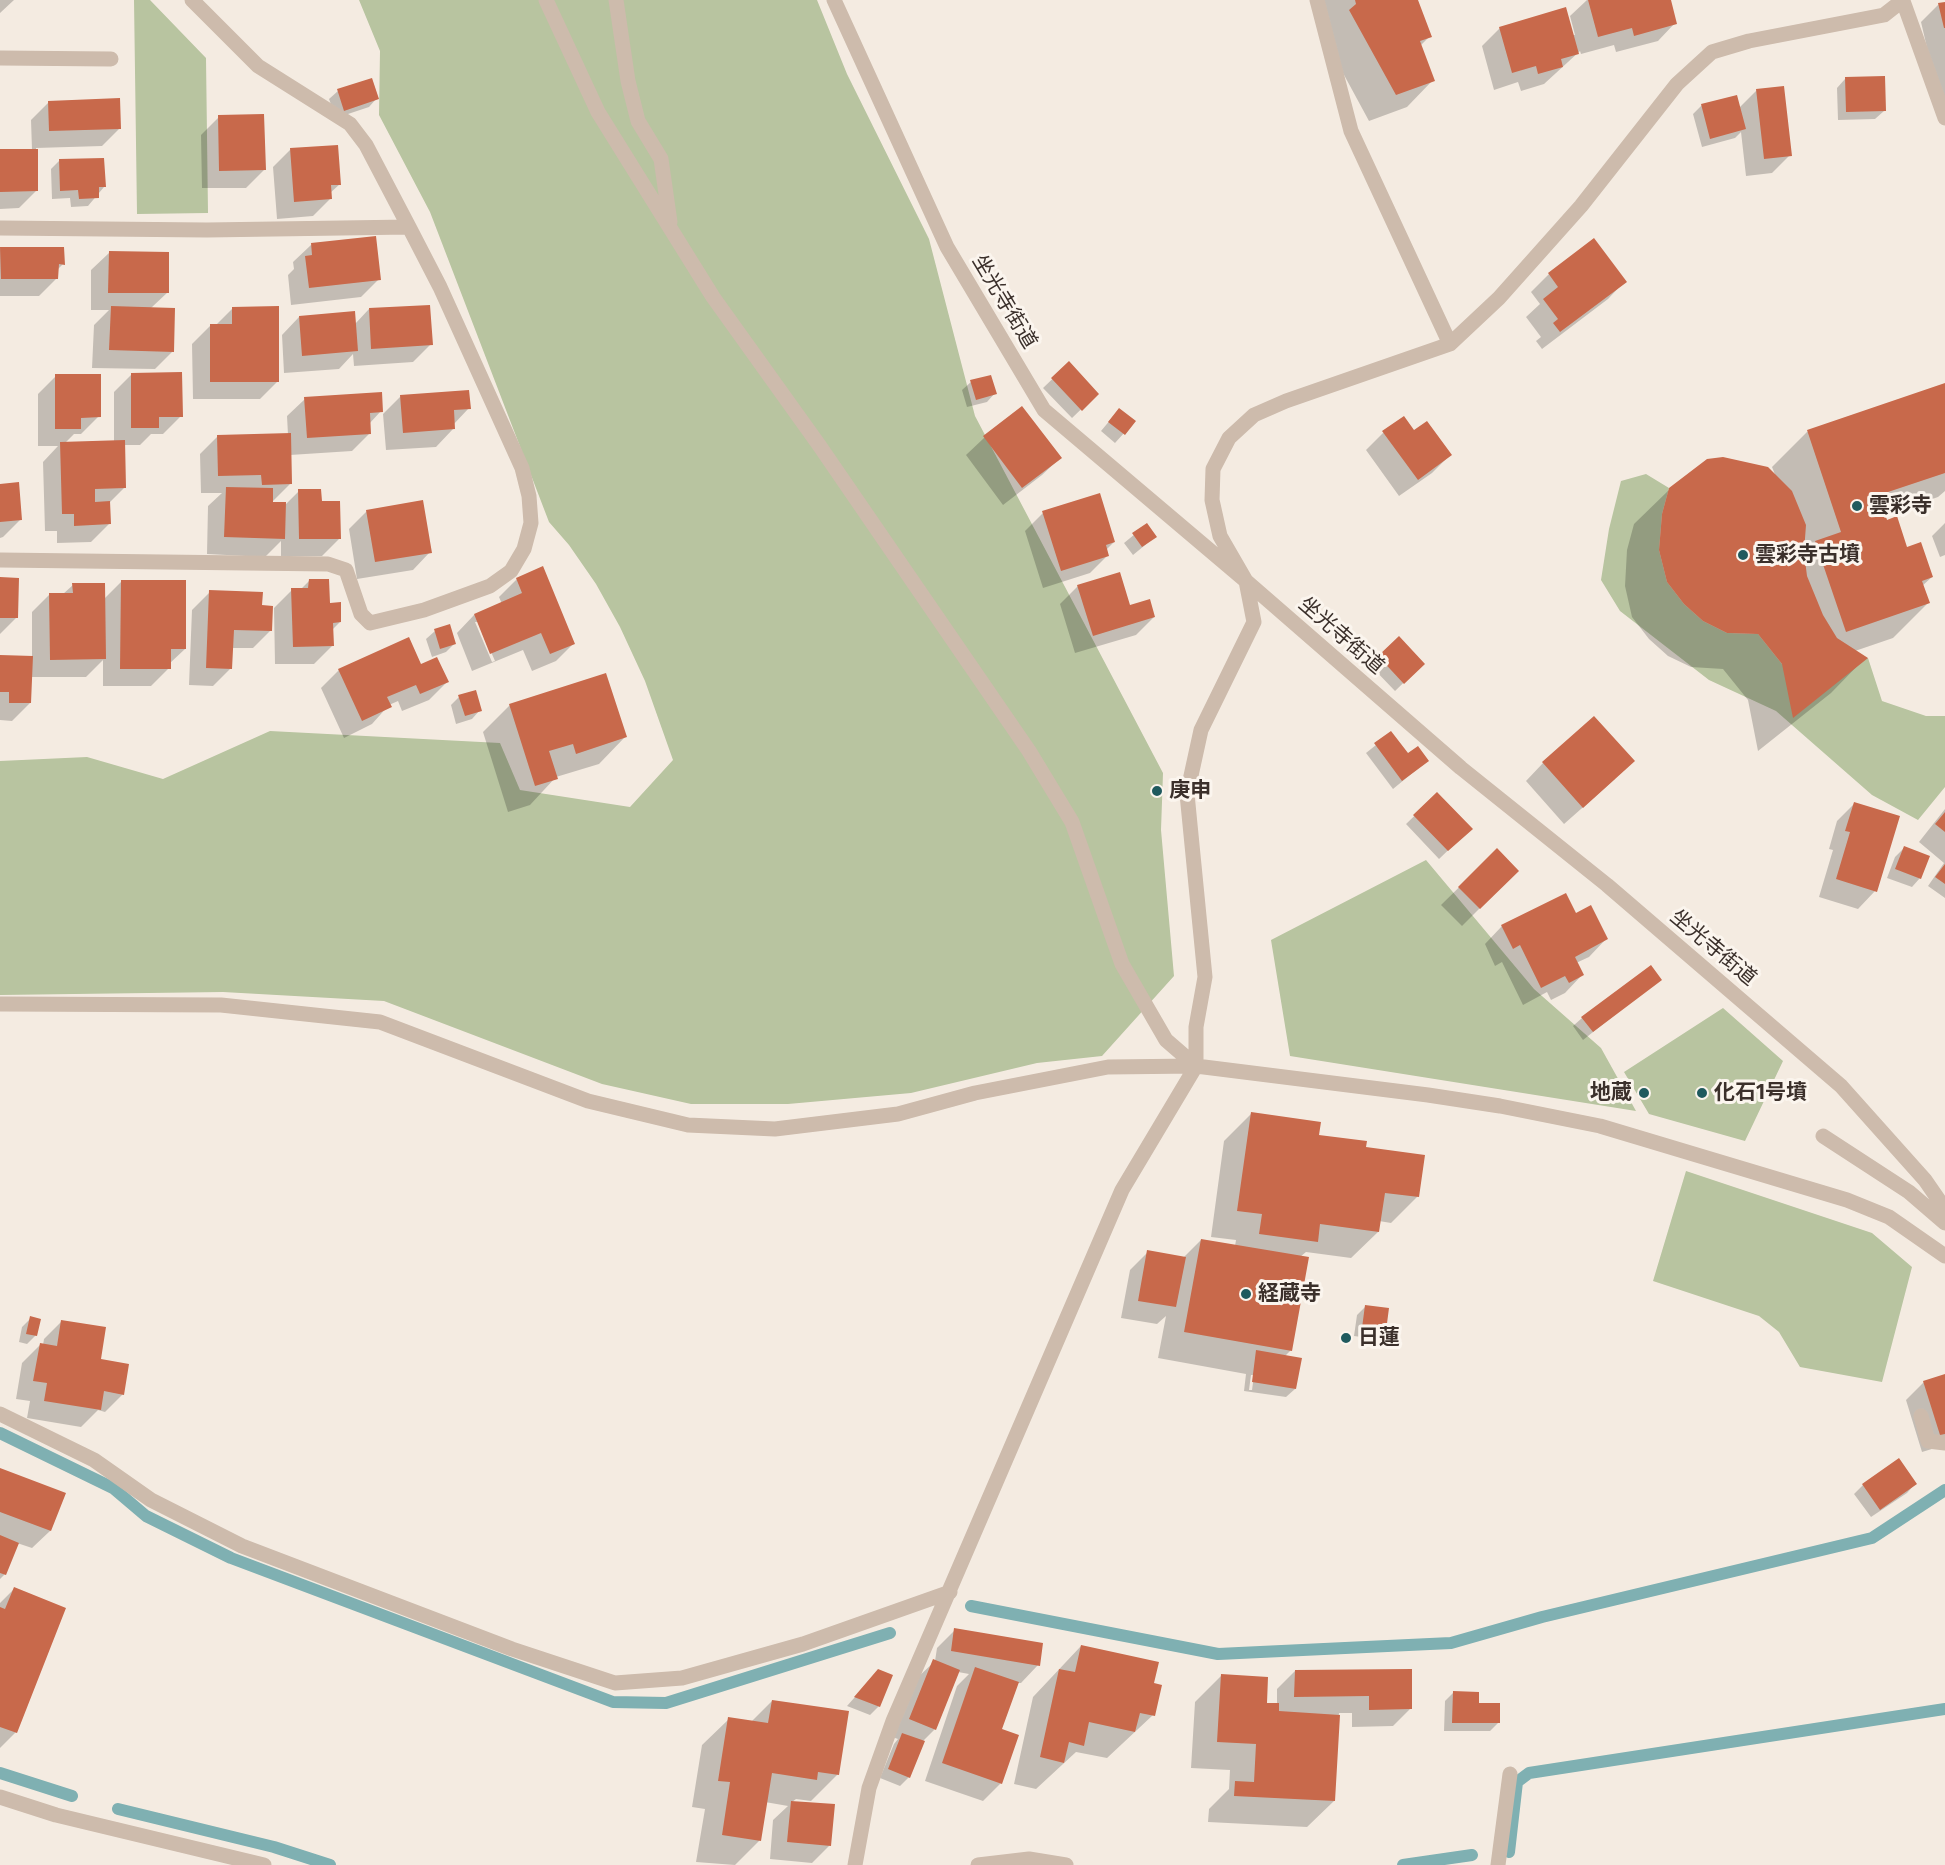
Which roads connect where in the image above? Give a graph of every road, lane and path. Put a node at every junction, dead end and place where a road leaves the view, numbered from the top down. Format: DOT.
graph roads {
  1 [pos="192,0"];
  2 [pos="546,0"];
  3 [pos="616,0"];
  4 [pos="834,0"];
  5 [pos="1317,0"];
  6 [pos="1903,1"];
  7 [pos="0,58"];
  8 [pos="111,60"];
  9 [pos="1945,118"];
  10 [pos="409,227"];
  11 [pos="0,228"];
  12 [pos="671,230"];
  13 [pos="1450,344"];
  14 [pos="0,560"];
  15 [pos="1246,581"];
  16 [pos="0,1004"];
  17 [pos="1196,1066"];
  18 [pos="1823,1136"];
  19 [pos="1945,1209"];
  20 [pos="1945,1222"];
  21 [pos="1945,1256"];
  22 [pos="0,1414"];
  23 [pos="1921,1416"];
  24 [pos="1945,1443"];
  25 [pos="950,1592"];
  26 [pos="1510,1774"];
  27 [pos="0,1797"];
  28 [pos="264,1865"];
  29 [pos="855,1865"];
  30 [pos="978,1865"];
  31 [pos="1066,1865"];
  32 [pos="1498,1865"];
  1 -- 10 [label="street"];
  2 -- 12 [label="street"];
  3 -- 12 [label="street"];
  4 -- 15 [label="street, 坐光寺街道"];
  5 -- 13 [label="street"];
  6 -- 9 [label="street"];
  6 -- 13 [label="street"];
  7 -- 8 [label="street"];
  10 -- 11 [label="street"];
  10 -- 14 [label="street"];
  12 -- 17 [label="street"];
  13 -- 15 [label="street"];
  15 -- 17 [label="street"];
  15 -- 19 [label="street, 坐光寺街道"];
  16 -- 17 [label="street"];
  17 -- 21 [label="street"];
  17 -- 25 [label="street"];
  18 -- 20 [label="street"];
  22 -- 25 [label="street"];
  23 -- 24 [label="street"];
  25 -- 29 [label="street"];
  26 -- 32 [label="street"];
  27 -- 28 [label="street"];
  30 -- 31 [label="street"];
}
